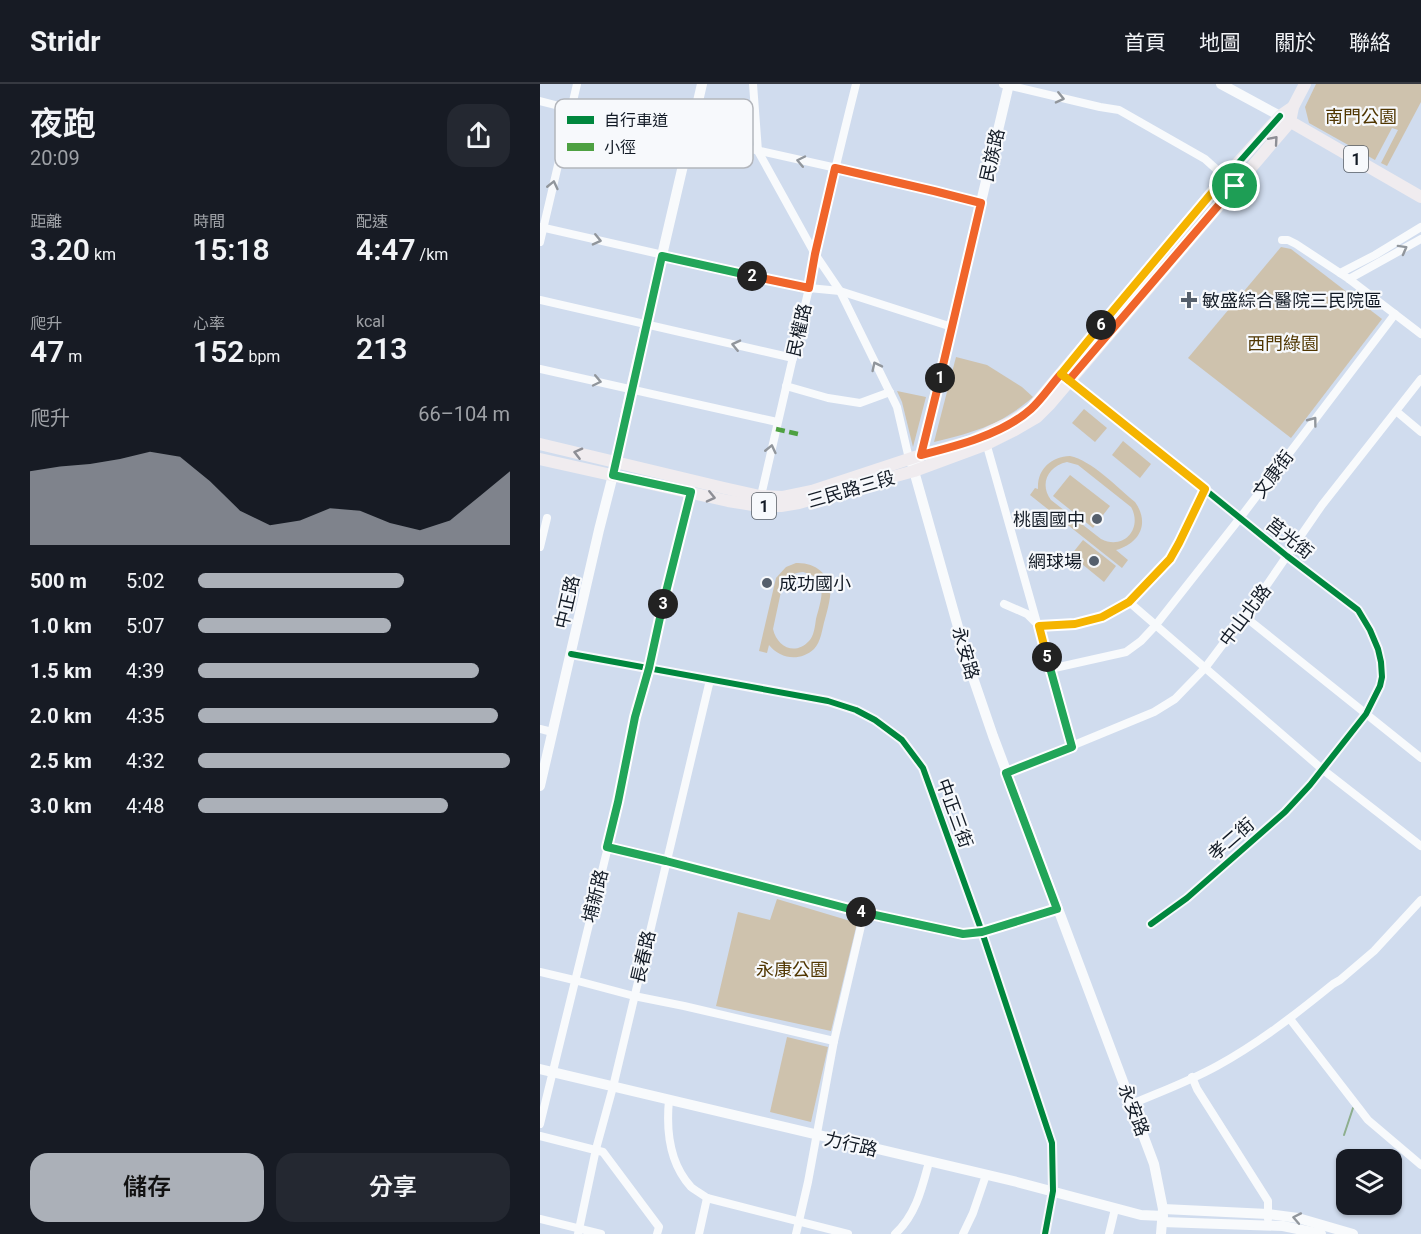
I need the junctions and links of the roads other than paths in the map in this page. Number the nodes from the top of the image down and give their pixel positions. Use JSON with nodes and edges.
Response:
{"nodes":[{"id":1,"x":577,"y":84,"type":"edge"},
{"id":2,"x":702,"y":84,"type":"edge"},
{"id":3,"x":753,"y":84,"type":"edge"},
{"id":4,"x":856,"y":84,"type":"edge"},
{"id":5,"x":1007,"y":84,"type":"edge"},
{"id":6,"x":1221,"y":84,"type":"edge"},
{"id":7,"x":1305,"y":84,"type":"edge"},
{"id":8,"x":574,"y":99,"type":"edge"},
{"id":9,"x":699,"y":99,"type":"edge"},
{"id":10,"x":540,"y":101,"type":"edge"},
{"id":11,"x":555,"y":105,"type":"edge"},
{"id":12,"x":1285,"y":119,"type":"junction"},
{"id":13,"x":753,"y":150,"type":"edge"},
{"id":14,"x":758,"y":151,"type":"junction"},
{"id":15,"x":557,"y":168,"type":"edge"},
{"id":16,"x":683,"y":168,"type":"edge"},
{"id":17,"x":835,"y":168,"type":"junction"},
{"id":18,"x":1225,"y":177,"type":"junction"},
{"id":19,"x":1235,"y":186,"type":"junction"},
{"id":20,"x":1421,"y":197,"type":"edge"},
{"id":21,"x":981,"y":203,"type":"junction"},
{"id":22,"x":542,"y":227,"type":"edge"},
{"id":23,"x":1421,"y":227,"type":"edge"},
{"id":24,"x":1421,"y":239,"type":"edge"},
{"id":25,"x":1282,"y":240,"type":"dead end"},
{"id":26,"x":540,"y":242,"type":"edge"},
{"id":27,"x":815,"y":254,"type":"junction"},
{"id":28,"x":662,"y":256,"type":"junction"},
{"id":29,"x":1340,"y":273,"type":"junction"},
{"id":30,"x":1348,"y":279,"type":"junction"},
{"id":31,"x":809,"y":288,"type":"junction"},
{"id":32,"x":840,"y":291,"type":"junction"},
{"id":33,"x":540,"y":300,"type":"edge"},
{"id":34,"x":1395,"y":314,"type":"junction"},
{"id":35,"x":646,"y":325,"type":"junction"},
{"id":36,"x":952,"y":327,"type":"junction"},
{"id":37,"x":1421,"y":334,"type":"edge"},
{"id":38,"x":793,"y":358,"type":"junction"},
{"id":39,"x":540,"y":369,"type":"edge"},
{"id":40,"x":1065,"y":377,"type":"junction"},
{"id":41,"x":1421,"y":379,"type":"edge"},
{"id":42,"x":786,"y":386,"type":"junction"},
{"id":43,"x":631,"y":388,"type":"junction"},
{"id":44,"x":890,"y":392,"type":"junction"},
{"id":45,"x":1396,"y":411,"type":"junction"},
{"id":46,"x":777,"y":422,"type":"junction"},
{"id":47,"x":1421,"y":432,"type":"edge"},
{"id":48,"x":986,"y":440,"type":"junction"},
{"id":49,"x":540,"y":444,"type":"edge"},
{"id":50,"x":540,"y":459,"type":"edge"},
{"id":51,"x":915,"y":462,"type":"junction"},
{"id":52,"x":614,"y":468,"type":"junction"},
{"id":53,"x":1205,"y":489,"type":"junction"},
{"id":54,"x":691,"y":492,"type":"junction"},
{"id":55,"x":760,"y":501,"type":"junction"},
{"id":56,"x":547,"y":518,"type":"dead end"},
{"id":57,"x":1240,"y":518,"type":"junction"},
{"id":58,"x":540,"y":547,"type":"edge"},
{"id":59,"x":1287,"y":556,"type":"junction"},
{"id":60,"x":1129,"y":602,"type":"junction"},
{"id":61,"x":1004,"y":604,"type":"dead end"},
{"id":62,"x":1244,"y":616,"type":"junction"},
{"id":63,"x":1039,"y":626,"type":"junction"},
{"id":64,"x":1155,"y":626,"type":"junction"},
{"id":65,"x":571,"y":654,"type":"junction"},
{"id":66,"x":649,"y":668,"type":"junction"},
{"id":67,"x":1205,"y":668,"type":"junction"},
{"id":68,"x":1050,"y":669,"type":"junction"},
{"id":69,"x":710,"y":680,"type":"junction"},
{"id":70,"x":1366,"y":714,"type":"junction"},
{"id":71,"x":540,"y":729,"type":"edge"},
{"id":72,"x":552,"y":732,"type":"junction"},
{"id":73,"x":1072,"y":747,"type":"junction"},
{"id":74,"x":1421,"y":758,"type":"edge"},
{"id":75,"x":1322,"y":770,"type":"junction"},
{"id":76,"x":1006,"y":773,"type":"junction"},
{"id":77,"x":540,"y":786,"type":"edge"},
{"id":78,"x":1421,"y":846,"type":"edge"},
{"id":79,"x":607,"y":847,"type":"junction"},
{"id":80,"x":666,"y":861,"type":"junction"},
{"id":81,"x":1421,"y":900,"type":"edge"},
{"id":82,"x":1057,"y":909,"type":"junction"},
{"id":83,"x":864,"y":913,"type":"junction"},
{"id":84,"x":1151,"y":924,"type":"dead end"},
{"id":85,"x":982,"y":932,"type":"junction"},
{"id":86,"x":540,"y":972,"type":"edge"},
{"id":87,"x":574,"y":980,"type":"junction"},
{"id":88,"x":634,"y":996,"type":"junction"},
{"id":89,"x":1290,"y":1019,"type":"junction"},
{"id":90,"x":834,"y":1041,"type":"junction"},
{"id":91,"x":540,"y":1069,"type":"edge"},
{"id":92,"x":554,"y":1072,"type":"junction"},
{"id":93,"x":1192,"y":1077,"type":"junction"},
{"id":94,"x":613,"y":1087,"type":"junction"},
{"id":95,"x":669,"y":1100,"type":"junction"},
{"id":96,"x":1132,"y":1104,"type":"junction"},
{"id":97,"x":540,"y":1124,"type":"edge"},
{"id":98,"x":540,"y":1136,"type":"edge"},
{"id":99,"x":816,"y":1136,"type":"junction"},
{"id":100,"x":596,"y":1149,"type":"junction"},
{"id":101,"x":929,"y":1162,"type":"junction"},
{"id":102,"x":1421,"y":1164,"type":"edge"},
{"id":103,"x":986,"y":1175,"type":"junction"},
{"id":104,"x":1053,"y":1191,"type":"junction"},
{"id":105,"x":707,"y":1198,"type":"junction"},
{"id":106,"x":1115,"y":1209,"type":"junction"},
{"id":107,"x":1162,"y":1215,"type":"junction"},
{"id":108,"x":540,"y":1219,"type":"edge"},
{"id":109,"x":1268,"y":1220,"type":"junction"},
{"id":110,"x":799,"y":1222,"type":"junction"},
{"id":111,"x":579,"y":1232,"type":"edge"},
{"id":112,"x":601,"y":1234,"type":"edge"},
{"id":113,"x":657,"y":1234,"type":"edge"},
{"id":114,"x":699,"y":1234,"type":"edge"},
{"id":115,"x":796,"y":1234,"type":"edge"},
{"id":116,"x":848,"y":1234,"type":"edge"},
{"id":117,"x":895,"y":1234,"type":"edge"},
{"id":118,"x":963,"y":1234,"type":"edge"},
{"id":119,"x":1045,"y":1234,"type":"edge"},
{"id":120,"x":1109,"y":1234,"type":"edge"},
{"id":121,"x":1161,"y":1234,"type":"edge"},
{"id":122,"x":1321,"y":1234,"type":"edge"},
{"id":123,"x":1353,"y":1234,"type":"edge"}],
"edges":[{"from":1,"to":8,"type":"street"},
{"from":2,"to":9,"type":"street","name":"中正路"},
{"from":3,"to":14,"type":"street","name":"永安路"},
{"from":4,"to":17,"type":"street","name":"民權路"},
{"from":5,"to":18,"type":"street","one_way":true},
{"from":5,"to":21,"type":"street","name":"民族路"},
{"from":6,"to":12,"type":"street"},
{"from":7,"to":12,"type":"main road","name":"三民路三段","number":"1"},
{"from":10,"to":11,"type":"street"},
{"from":12,"to":18,"type":"main road","name":"三民路三段","number":"1"},
{"from":19,"to":12,"type":"main road","name":"三民路三段","number":"1","one_way":true},
{"from":12,"to":20,"type":"main road","number":"1"},
{"from":13,"to":14,"type":"street"},
{"from":17,"to":14,"type":"street","one_way":true},
{"from":14,"to":27,"type":"street","name":"永安路"},
{"from":22,"to":15,"type":"street","one_way":true},
{"from":16,"to":28,"type":"street","name":"中正路"},
{"from":17,"to":21,"type":"street"},
{"from":17,"to":27,"type":"street","name":"民權路"},
{"from":18,"to":19,"type":"street"},
{"from":18,"to":40,"type":"main road","name":"三民路三段","number":"1"},
{"from":19,"to":40,"type":"main road","name":"三民路三段","number":"1"},
{"from":21,"to":36,"type":"street","name":"民族路"},
{"from":22,"to":26,"type":"street"},
{"from":22,"to":28,"type":"street","one_way":true},
{"from":23,"to":29,"type":"street"},
{"from":30,"to":24,"type":"street","one_way":true},
{"from":25,"to":29,"type":"street"},
{"from":27,"to":31,"type":"street","name":"民權路"},
{"from":27,"to":32,"type":"street","name":"永安路"},
{"from":28,"to":31,"type":"street"},
{"from":28,"to":35,"type":"street","name":"中正路"},
{"from":29,"to":30,"type":"street"},
{"from":30,"to":34,"type":"street"},
{"from":31,"to":32,"type":"street"},
{"from":31,"to":38,"type":"street","name":"民權路"},
{"from":32,"to":36,"type":"street"},
{"from":44,"to":32,"type":"street","name":"永安路","one_way":true},
{"from":33,"to":35,"type":"street"},
{"from":34,"to":37,"type":"street"},
{"from":57,"to":34,"type":"street","name":"文康街","one_way":true},
{"from":38,"to":35,"type":"street","one_way":true},
{"from":35,"to":43,"type":"street","name":"中正路"},
{"from":36,"to":51,"type":"street","name":"民族路"},
{"from":38,"to":42,"type":"street","name":"民權路"},
{"from":39,"to":43,"type":"street","one_way":true},
{"from":40,"to":48,"type":"main road","name":"三民路三段","number":"1"},
{"from":40,"to":53,"type":"street","name":"莒光街"},
{"from":41,"to":45,"type":"street","name":"中山北路"},
{"from":42,"to":44,"type":"street"},
{"from":42,"to":46,"type":"street","name":"民權路"},
{"from":43,"to":46,"type":"street"},
{"from":43,"to":52,"type":"street","name":"中正路"},
{"from":44,"to":51,"type":"street","name":"永安路"},
{"from":45,"to":47,"type":"street"},
{"from":45,"to":59,"type":"street","name":"中山北路"},
{"from":55,"to":46,"type":"street","name":"民權路","one_way":true},
{"from":48,"to":51,"type":"main road","name":"三民路三段","number":"1"},
{"from":48,"to":51,"type":"main road","name":"三民路三段","number":"1"},
{"from":48,"to":63,"type":"street"},
{"from":52,"to":49,"type":"main road","number":"1","one_way":true},
{"from":50,"to":52,"type":"main road","number":"1"},
{"from":51,"to":55,"type":"main road","name":"三民路三段","number":"1"},
{"from":51,"to":76,"type":"street","name":"永安路"},
{"from":52,"to":54,"type":"main road","name":"三民路三段","number":"1"},
{"from":52,"to":55,"type":"main road","name":"三民路三段","number":"1"},
{"from":52,"to":65,"type":"street","name":"中正路"},
{"from":53,"to":57,"type":"street","name":"莒光街"},
{"from":53,"to":60,"type":"street"},
{"from":54,"to":55,"type":"main road","name":"三民路三段","number":"1","one_way":true},
{"from":54,"to":66,"type":"street","name":"埔新路"},
{"from":56,"to":58,"type":"street"},
{"from":57,"to":59,"type":"street","name":"莒光街"},
{"from":57,"to":64,"type":"street","name":"文康街"},
{"from":59,"to":62,"type":"street","name":"中山北路"},
{"from":59,"to":70,"type":"street","name":"莒光街"},
{"from":60,"to":63,"type":"street"},
{"from":60,"to":64,"type":"street"},
{"from":61,"to":63,"type":"street"},
{"from":62,"to":67,"type":"street","name":"中山北路"},
{"from":62,"to":70,"type":"street"},
{"from":63,"to":68,"type":"street"},
{"from":64,"to":67,"type":"street"},
{"from":64,"to":68,"type":"street","name":"文康街"},
{"from":65,"to":66,"type":"street","name":"中正三街"},
{"from":65,"to":72,"type":"street","name":"中正路"},
{"from":66,"to":69,"type":"street","name":"中正三街"},
{"from":66,"to":79,"type":"street","name":"埔新路"},
{"from":67,"to":73,"type":"street","name":"中山北路"},
{"from":67,"to":75,"type":"street"},
{"from":68,"to":73,"type":"street"},
{"from":69,"to":80,"type":"street","name":"長春路"},
{"from":69,"to":85,"type":"street","name":"中正三街"},
{"from":70,"to":74,"type":"street"},
{"from":70,"to":75,"type":"street","name":"莒光街"},
{"from":71,"to":72,"type":"street"},
{"from":72,"to":77,"type":"street","name":"中正路"},
{"from":73,"to":76,"type":"street","name":"中山北路"},
{"from":75,"to":78,"type":"street"},
{"from":75,"to":84,"type":"street","name":"孝二街"},
{"from":76,"to":82,"type":"street","name":"永安路"},
{"from":79,"to":80,"type":"street"},
{"from":79,"to":87,"type":"street","name":"埔新路"},
{"from":80,"to":83,"type":"street"},
{"from":80,"to":88,"type":"street","name":"長春路"},
{"from":81,"to":89,"type":"street"},
{"from":82,"to":85,"type":"street"},
{"from":82,"to":96,"type":"street","name":"永安路"},
{"from":83,"to":85,"type":"street"},
{"from":83,"to":90,"type":"street"},
{"from":85,"to":104,"type":"street","name":"中正三街"},
{"from":86,"to":87,"type":"street"},
{"from":87,"to":88,"type":"street"},
{"from":87,"to":92,"type":"street","name":"埔新路"},
{"from":88,"to":90,"type":"street"},
{"from":88,"to":94,"type":"street","name":"長春路"},
{"from":89,"to":93,"type":"street"},
{"from":89,"to":102,"type":"street"},
{"from":90,"to":99,"type":"street"},
{"from":91,"to":92,"type":"street","name":"力行路"},
{"from":92,"to":94,"type":"street","name":"力行路"},
{"from":92,"to":97,"type":"street","name":"埔新路"},
{"from":93,"to":96,"type":"street"},
{"from":93,"to":109,"type":"street"},
{"from":94,"to":95,"type":"street","name":"力行路"},
{"from":94,"to":100,"type":"street","name":"長春路"},
{"from":95,"to":99,"type":"street","name":"力行路"},
{"from":95,"to":105,"type":"street"},
{"from":96,"to":107,"type":"street","name":"永安路"},
{"from":98,"to":100,"type":"street"},
{"from":99,"to":101,"type":"street","name":"力行路"},
{"from":99,"to":110,"type":"street"},
{"from":100,"to":111,"type":"street","name":"長春路"},
{"from":100,"to":113,"type":"street"},
{"from":101,"to":103,"type":"street","name":"力行路"},
{"from":101,"to":117,"type":"street"},
{"from":103,"to":104,"type":"street","name":"力行路"},
{"from":103,"to":118,"type":"street"},
{"from":104,"to":106,"type":"street","name":"力行路"},
{"from":104,"to":119,"type":"street","name":"中正三街"},
{"from":105,"to":110,"type":"street"},
{"from":105,"to":114,"type":"street"},
{"from":106,"to":107,"type":"street","name":"力行路"},
{"from":106,"to":120,"type":"street"},
{"from":107,"to":109,"type":"street","name":"力行路"},
{"from":107,"to":121,"type":"street","name":"永安路"},
{"from":108,"to":111,"type":"street"},
{"from":109,"to":122,"type":"street","name":"力行路"},
{"from":123,"to":109,"type":"street","name":"力行路","one_way":true},
{"from":110,"to":115,"type":"street"},
{"from":110,"to":116,"type":"street"},
{"from":111,"to":112,"type":"street"}]}
